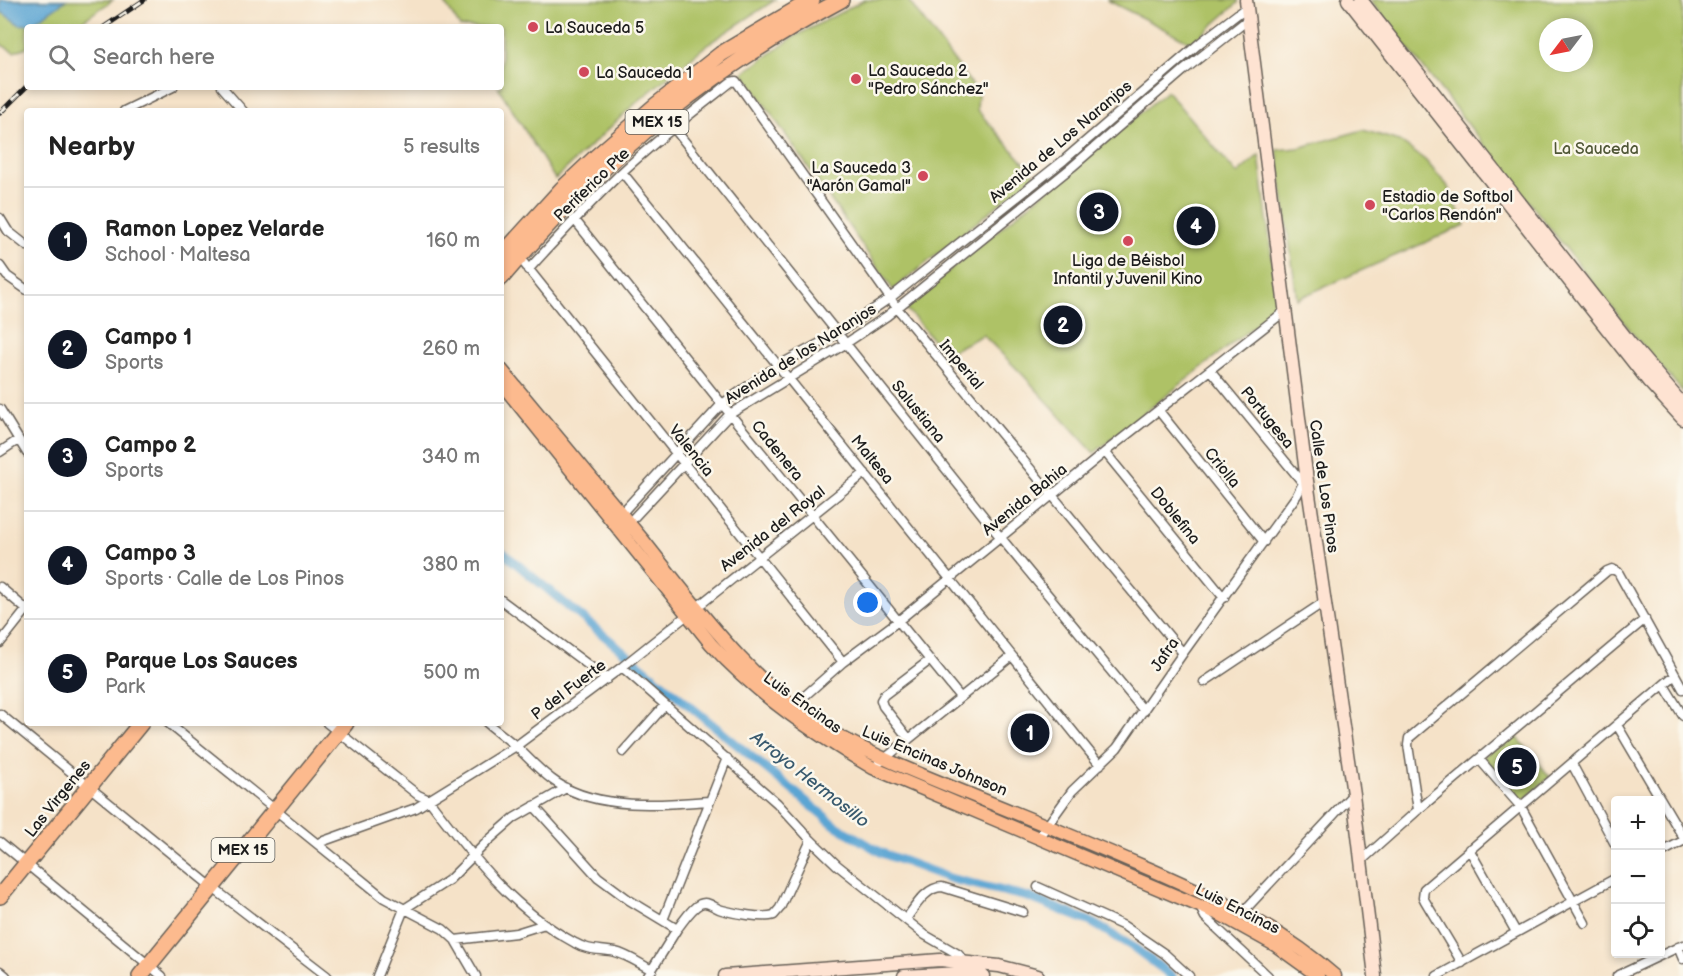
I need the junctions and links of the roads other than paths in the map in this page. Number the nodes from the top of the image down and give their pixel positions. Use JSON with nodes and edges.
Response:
{"nodes":[{"id":1,"x":812,"y":0,"type":"edge"},
{"id":2,"x":841,"y":0,"type":"edge"},
{"id":3,"x":1348,"y":0,"type":"edge"},
{"id":4,"x":1360,"y":0,"type":"edge"},
{"id":5,"x":1248,"y":8,"type":"edge"},
{"id":6,"x":736,"y":81,"type":"joint"},
{"id":7,"x":167,"y":90,"type":"edge"},
{"id":8,"x":225,"y":90,"type":"edge"},
{"id":9,"x":130,"y":108,"type":"edge"},
{"id":10,"x":240,"y":108,"type":"edge"},
{"id":11,"x":673,"y":127,"type":"junction"},
{"id":12,"x":622,"y":172,"type":"junction"},
{"id":13,"x":1039,"y":180,"type":"junction"},
{"id":14,"x":1046,"y":188,"type":"junction"},
{"id":15,"x":0,"y":218,"type":"edge"},
{"id":16,"x":574,"y":219,"type":"junction"},
{"id":17,"x":8,"y":231,"type":"junction"},
{"id":18,"x":1,"y":238,"type":"edge"},
{"id":19,"x":24,"y":244,"type":"edge"},
{"id":20,"x":515,"y":262,"type":"edge"},
{"id":21,"x":0,"y":266,"type":"edge"},
{"id":22,"x":504,"y":275,"type":"edge"},
{"id":23,"x":504,"y":279,"type":"edge"},
{"id":24,"x":24,"y":288,"type":"edge"},
{"id":25,"x":890,"y":298,"type":"junction"},
{"id":26,"x":897,"y":308,"type":"junction"},
{"id":27,"x":1285,"y":311,"type":"junction"},
{"id":28,"x":837,"y":334,"type":"junction"},
{"id":29,"x":845,"y":344,"type":"junction"},
{"id":30,"x":777,"y":366,"type":"junction"},
{"id":31,"x":1210,"y":370,"type":"junction"},
{"id":32,"x":504,"y":373,"type":"edge"},
{"id":33,"x":787,"y":378,"type":"junction"},
{"id":34,"x":504,"y":386,"type":"edge"},
{"id":35,"x":722,"y":404,"type":"junction"},
{"id":36,"x":1683,"y":405,"type":"edge"},
{"id":37,"x":0,"y":409,"type":"edge"},
{"id":38,"x":1159,"y":411,"type":"junction"},
{"id":39,"x":730,"y":414,"type":"junction"},
{"id":40,"x":1683,"y":419,"type":"edge"},
{"id":41,"x":18,"y":440,"type":"junction"},
{"id":42,"x":24,"y":449,"type":"edge"},
{"id":43,"x":0,"y":452,"type":"edge"},
{"id":44,"x":1105,"y":452,"type":"junction"},
{"id":45,"x":677,"y":455,"type":"junction"},
{"id":46,"x":684,"y":463,"type":"junction"},
{"id":47,"x":865,"y":473,"type":"junction"},
{"id":48,"x":1305,"y":482,"type":"junction"},
{"id":49,"x":1053,"y":495,"type":"junction"},
{"id":50,"x":813,"y":516,"type":"junction"},
{"id":51,"x":621,"y":522,"type":"junction"},
{"id":52,"x":1001,"y":538,"type":"junction"},
{"id":53,"x":1264,"y":542,"type":"junction"},
{"id":54,"x":760,"y":557,"type":"junction"},
{"id":55,"x":949,"y":578,"type":"junction"},
{"id":56,"x":0,"y":587,"type":"edge"},
{"id":57,"x":1224,"y":598,"type":"junction"},
{"id":58,"x":504,"y":602,"type":"edge"},
{"id":59,"x":1324,"y":602,"type":"junction"},
{"id":60,"x":24,"y":607,"type":"edge"},
{"id":61,"x":692,"y":610,"type":"junction"},
{"id":62,"x":24,"y":613,"type":"edge"},
{"id":63,"x":1644,"y":619,"type":"junction"},
{"id":64,"x":898,"y":621,"type":"junction"},
{"id":65,"x":0,"y":643,"type":"edge"},
{"id":66,"x":1183,"y":652,"type":"junction"},
{"id":67,"x":1012,"y":656,"type":"junction"},
{"id":68,"x":930,"y":660,"type":"junction"},
{"id":69,"x":843,"y":662,"type":"junction"},
{"id":70,"x":622,"y":667,"type":"junction"},
{"id":71,"x":1675,"y":675,"type":"junction"},
{"id":72,"x":607,"y":679,"type":"junction"},
{"id":73,"x":1204,"y":682,"type":"dead end"},
{"id":74,"x":1664,"y":685,"type":"junction"},
{"id":75,"x":1683,"y":689,"type":"edge"},
{"id":76,"x":960,"y":697,"type":"junction"},
{"id":77,"x":665,"y":705,"type":"junction"},
{"id":78,"x":790,"y":709,"type":"junction"},
{"id":79,"x":1144,"y":711,"type":"junction"},
{"id":80,"x":0,"y":714,"type":"edge"},
{"id":81,"x":1683,"y":716,"type":"edge"},
{"id":82,"x":1617,"y":725,"type":"junction"},
{"id":83,"x":139,"y":726,"type":"edge"},
{"id":84,"x":172,"y":726,"type":"edge"},
{"id":85,"x":337,"y":726,"type":"edge"},
{"id":86,"x":491,"y":726,"type":"edge"},
{"id":87,"x":909,"y":739,"type":"junction"},
{"id":88,"x":516,"y":746,"type":"junction"},
{"id":89,"x":623,"y":752,"type":"dead end"},
{"id":90,"x":727,"y":758,"type":"junction"},
{"id":91,"x":883,"y":759,"type":"junction"},
{"id":92,"x":1479,"y":759,"type":"junction"},
{"id":93,"x":1572,"y":764,"type":"junction"},
{"id":94,"x":1100,"y":765,"type":"junction"},
{"id":95,"x":873,"y":768,"type":"junction"},
{"id":96,"x":89,"y":787,"type":"junction"},
{"id":97,"x":566,"y":788,"type":"junction"},
{"id":98,"x":1353,"y":794,"type":"junction"},
{"id":99,"x":429,"y":800,"type":"junction"},
{"id":100,"x":709,"y":801,"type":"junction"},
{"id":101,"x":534,"y":806,"type":"junction"},
{"id":102,"x":1521,"y":807,"type":"junction"},
{"id":103,"x":1418,"y":810,"type":"junction"},
{"id":104,"x":275,"y":811,"type":"junction"},
{"id":105,"x":1046,"y":825,"type":"junction"},
{"id":106,"x":1039,"y":837,"type":"junction"},
{"id":107,"x":1611,"y":837,"type":"edge"},
{"id":108,"x":1683,"y":839,"type":"edge"},
{"id":109,"x":811,"y":840,"type":"junction"},
{"id":110,"x":0,"y":842,"type":"edge"},
{"id":111,"x":318,"y":843,"type":"junction"},
{"id":112,"x":1469,"y":849,"type":"junction"},
{"id":113,"x":1665,"y":850,"type":"edge"},
{"id":114,"x":472,"y":857,"type":"junction"},
{"id":115,"x":1362,"y":861,"type":"junction"},
{"id":116,"x":26,"y":864,"type":"junction"},
{"id":117,"x":1611,"y":881,"type":"edge"},
{"id":118,"x":213,"y":888,"type":"junction"},
{"id":119,"x":1038,"y":888,"type":"dead end"},
{"id":120,"x":0,"y":896,"type":"edge"},
{"id":121,"x":1572,"y":902,"type":"junction"},
{"id":122,"x":1200,"y":906,"type":"junction"},
{"id":123,"x":404,"y":909,"type":"junction"},
{"id":124,"x":1023,"y":912,"type":"dead end"},
{"id":125,"x":1243,"y":912,"type":"junction"},
{"id":126,"x":906,"y":919,"type":"junction"},
{"id":127,"x":663,"y":920,"type":"junction"},
{"id":128,"x":1585,"y":923,"type":"dead end"},
{"id":129,"x":544,"y":924,"type":"junction"},
{"id":130,"x":677,"y":929,"type":"junction"},
{"id":131,"x":1516,"y":932,"type":"junction"},
{"id":132,"x":455,"y":940,"type":"junction"},
{"id":133,"x":1681,"y":946,"type":"edge"},
{"id":134,"x":1683,"y":959,"type":"edge"},
{"id":135,"x":965,"y":962,"type":"junction"},
{"id":136,"x":1462,"y":963,"type":"junction"},
{"id":137,"x":144,"y":970,"type":"edge"},
{"id":138,"x":0,"y":971,"type":"edge"},
{"id":139,"x":650,"y":973,"type":"edge"},
{"id":140,"x":785,"y":974,"type":"edge"},
{"id":141,"x":6,"y":976,"type":"edge"},
{"id":142,"x":162,"y":976,"type":"edge"},
{"id":143,"x":327,"y":976,"type":"edge"},
{"id":144,"x":377,"y":976,"type":"edge"},
{"id":145,"x":476,"y":976,"type":"edge"},
{"id":146,"x":725,"y":976,"type":"edge"},
{"id":147,"x":904,"y":976,"type":"edge"},
{"id":148,"x":983,"y":976,"type":"edge"},
{"id":149,"x":1038,"y":976,"type":"edge"},
{"id":150,"x":1189,"y":976,"type":"edge"},
{"id":151,"x":1268,"y":976,"type":"edge"},
{"id":152,"x":1318,"y":976,"type":"edge"},
{"id":153,"x":1335,"y":976,"type":"edge"},
{"id":154,"x":1375,"y":976,"type":"edge"},
{"id":155,"x":1437,"y":976,"type":"edge"},
{"id":156,"x":1617,"y":976,"type":"edge"}],
"edges":[{"from":1,"to":20,"type":"highway","number":"MEX 15"},
{"from":2,"to":20,"type":"highway","number":"MEX 15"},
{"from":3,"to":40,"type":"street"},
{"from":4,"to":36,"type":"street"},
{"from":5,"to":13,"type":"street","name":"Avenida de Los Naranjos"},
{"from":5,"to":14,"type":"street","name":"Avenida de Los Naranjos"},
{"from":5,"to":27,"type":"street","name":"Calle de Los Pinos"},
{"from":6,"to":11,"type":"street","name":"Periferico Pte"},
{"from":6,"to":25,"type":"street","name":"Imperial"},
{"from":7,"to":9,"type":"street"},
{"from":8,"to":10,"type":"street"},
{"from":11,"to":12,"type":"street","name":"Periferico Pte"},
{"from":11,"to":28,"type":"street","name":"Salustiana"},
{"from":12,"to":16,"type":"street","name":"Periferico Pte"},
{"from":12,"to":30,"type":"street","name":"Maltesa"},
{"from":13,"to":14,"type":"street"},
{"from":13,"to":25,"type":"street","name":"Avenida de Los Naranjos"},
{"from":14,"to":26,"type":"street","name":"Avenida de Los Naranjos"},
{"from":15,"to":17,"type":"street"},
{"from":16,"to":20,"type":"street","name":"Periferico Pte"},
{"from":16,"to":35,"type":"street","name":"Cadenera"},
{"from":17,"to":18,"type":"street"},
{"from":17,"to":19,"type":"street"},
{"from":20,"to":22,"type":"highway","number":"MEX 15"},
{"from":20,"to":23,"type":"highway"},
{"from":20,"to":45,"type":"street","name":"Valencia"},
{"from":21,"to":24,"type":"street"},
{"from":25,"to":26,"type":"street","name":"Imperial"},
{"from":25,"to":28,"type":"street","name":"Avenida de los Naranjos"},
{"from":26,"to":29,"type":"street","name":"Avenida de los Naranjos"},
{"from":26,"to":49,"type":"street","name":"Imperial"},
{"from":27,"to":31,"type":"street","name":"Avenida Bahia"},
{"from":27,"to":48,"type":"street","name":"Calle de Los Pinos"},
{"from":28,"to":29,"type":"street","name":"Salustiana"},
{"from":28,"to":30,"type":"street","name":"Avenida de los Naranjos"},
{"from":29,"to":33,"type":"street","name":"Avenida de los Naranjos"},
{"from":29,"to":52,"type":"street","name":"Salustiana"},
{"from":30,"to":33,"type":"street","name":"Maltesa"},
{"from":30,"to":35,"type":"street","name":"Avenida de los Naranjos"},
{"from":31,"to":38,"type":"street","name":"Avenida Bahia"},
{"from":31,"to":48,"type":"street","name":"Portugesa"},
{"from":32,"to":51,"type":"main road","name":"Luis Encinas Johnson"},
{"from":33,"to":39,"type":"street","name":"Avenida de los Naranjos"},
{"from":33,"to":47,"type":"street","name":"Maltesa"},
{"from":34,"to":51,"type":"main road"},
{"from":35,"to":39,"type":"street","name":"Cadenera"},
{"from":35,"to":45,"type":"street","name":"Avenida de los Naranjos"},
{"from":37,"to":41,"type":"street"},
{"from":38,"to":44,"type":"street","name":"Avenida Bahia"},
{"from":38,"to":53,"type":"street","name":"Criolla"},
{"from":39,"to":46,"type":"street","name":"Avenida de los Naranjos"},
{"from":39,"to":50,"type":"street","name":"Cadenera"},
{"from":41,"to":42,"type":"street"},
{"from":41,"to":43,"type":"street"},
{"from":44,"to":49,"type":"street","name":"Avenida Bahia"},
{"from":44,"to":57,"type":"street","name":"Doblefina"},
{"from":45,"to":46,"type":"street","name":"Valencia"},
{"from":45,"to":51,"type":"street","name":"Avenida de los Naranjos"},
{"from":46,"to":51,"type":"street","name":"Avenida de los Naranjos"},
{"from":46,"to":54,"type":"street","name":"Valencia"},
{"from":47,"to":50,"type":"street","name":"Avenida del Royal"},
{"from":47,"to":55,"type":"street","name":"Maltesa"},
{"from":48,"to":53,"type":"street","name":"Jafra"},
{"from":48,"to":59,"type":"street","name":"Calle de Los Pinos"},
{"from":49,"to":52,"type":"street","name":"Avenida Bahia"},
{"from":49,"to":66,"type":"street","name":"Imperial"},
{"from":50,"to":54,"type":"street","name":"Avenida del Royal"},
{"from":50,"to":64,"type":"street","name":"Cadenera"},
{"from":51,"to":61,"type":"main road","name":"Luis Encinas Johnson"},
{"from":52,"to":55,"type":"street","name":"Avenida Bahia"},
{"from":52,"to":79,"type":"street","name":"Salustiana"},
{"from":53,"to":57,"type":"street","name":"Jafra"},
{"from":54,"to":61,"type":"street","name":"Avenida del Royal"},
{"from":54,"to":69,"type":"street","name":"Valencia"},
{"from":55,"to":64,"type":"street","name":"Avenida Bahia"},
{"from":55,"to":67,"type":"street","name":"Maltesa"},
{"from":56,"to":60,"type":"street"},
{"from":57,"to":66,"type":"street","name":"Jafra"},
{"from":58,"to":72,"type":"street"},
{"from":59,"to":73,"type":"street"},
{"from":59,"to":98,"type":"street","name":"Calle de Los Pinos"},
{"from":61,"to":70,"type":"street","name":"P del Fuerte"},
{"from":61,"to":78,"type":"main road","name":"Luis Encinas Johnson"},
{"from":62,"to":65,"type":"street"},
{"from":63,"to":71,"type":"street"},
{"from":63,"to":92,"type":"street"},
{"from":63,"to":103,"type":"street"},
{"from":64,"to":68,"type":"street","name":"Cadenera"},
{"from":64,"to":69,"type":"street","name":"Avenida Bahia"},
{"from":66,"to":79,"type":"street","name":"Jafra"},
{"from":67,"to":76,"type":"street"},
{"from":67,"to":94,"type":"street","name":"Maltesa"},
{"from":68,"to":76,"type":"street","name":"Cadenera"},
{"from":68,"to":87,"type":"street"},
{"from":69,"to":78,"type":"street","name":"Avenida Bahia"},
{"from":70,"to":72,"type":"street","name":"P del Fuerte"},
{"from":70,"to":77,"type":"street"},
{"from":71,"to":74,"type":"street"},
{"from":71,"to":75,"type":"street"},
{"from":72,"to":88,"type":"street","name":"P del Fuerte"},
{"from":74,"to":81,"type":"street"},
{"from":74,"to":82,"type":"street"},
{"from":76,"to":87,"type":"street"},
{"from":77,"to":89,"type":"street"},
{"from":77,"to":90,"type":"street"},
{"from":78,"to":91,"type":"main road","name":"Luis Encinas Johnson"},
{"from":78,"to":95,"type":"main road","name":"Luis Encinas"},
{"from":79,"to":94,"type":"street","name":"Jafra"},
{"from":80,"to":96,"type":"street"},
{"from":82,"to":93,"type":"street"},
{"from":82,"to":108,"type":"street"},
{"from":83,"to":96,"type":"highway","name":"Las Virgenes"},
{"from":84,"to":104,"type":"street"},
{"from":85,"to":99,"type":"street"},
{"from":85,"to":104,"type":"highway","number":"MEX 15"},
{"from":86,"to":88,"type":"street"},
{"from":87,"to":91,"type":"street"},
{"from":88,"to":97,"type":"street"},
{"from":88,"to":99,"type":"street","name":"P del Fuerte"},
{"from":90,"to":100,"type":"street"},
{"from":90,"to":109,"type":"street"},
{"from":91,"to":95,"type":"street"},
{"from":91,"to":105,"type":"main road","name":"Luis Encinas Johnson"},
{"from":92,"to":102,"type":"street"},
{"from":92,"to":103,"type":"street"},
{"from":93,"to":102,"type":"street"},
{"from":93,"to":107,"type":"street"},
{"from":94,"to":105,"type":"street","name":"Jafra"},
{"from":95,"to":106,"type":"main road","name":"Luis Encinas"},
{"from":96,"to":116,"type":"highway","name":"Las Virgenes"},
{"from":96,"to":118,"type":"street"},
{"from":97,"to":100,"type":"street"},
{"from":97,"to":101,"type":"street"},
{"from":98,"to":115,"type":"street","name":"Calle de Los Pinos"},
{"from":98,"to":125,"type":"street"},
{"from":99,"to":111,"type":"street","name":"P del Fuerte"},
{"from":99,"to":114,"type":"street"},
{"from":100,"to":127,"type":"street"},
{"from":101,"to":114,"type":"street"},
{"from":101,"to":127,"type":"street"},
{"from":102,"to":112,"type":"street"},
{"from":102,"to":121,"type":"street"},
{"from":103,"to":115,"type":"street"},
{"from":104,"to":111,"type":"street"},
{"from":104,"to":118,"type":"highway","number":"MEX 15"},
{"from":105,"to":106,"type":"street","name":"Jafra"},
{"from":105,"to":125,"type":"main road","name":"Luis Encinas Johnson"},
{"from":106,"to":122,"type":"main road","name":"Luis Encinas"},
{"from":108,"to":113,"type":"street"},
{"from":109,"to":126,"type":"street"},
{"from":109,"to":130,"type":"street"},
{"from":110,"to":116,"type":"street"},
{"from":111,"to":123,"type":"street"},
{"from":112,"to":131,"type":"street"},
{"from":112,"to":136,"type":"street"},
{"from":114,"to":123,"type":"street"},
{"from":114,"to":129,"type":"street"},
{"from":115,"to":154,"type":"street","name":"Calle de Los Pinos"},
{"from":116,"to":120,"type":"highway","name":"Las Virgenes"},
{"from":116,"to":137,"type":"street"},
{"from":117,"to":121,"type":"street"},
{"from":118,"to":137,"type":"highway","number":"MEX 15"},
{"from":118,"to":143,"type":"street"},
{"from":119,"to":150,"type":"street"},
{"from":121,"to":128,"type":"street"},
{"from":121,"to":131,"type":"street"},
{"from":122,"to":151,"type":"street"},
{"from":122,"to":152,"type":"main road","name":"Luis Encinas"},
{"from":123,"to":132,"type":"street"},
{"from":123,"to":144,"type":"street"},
{"from":124,"to":126,"type":"street"},
{"from":125,"to":153,"type":"main road","name":"Luis Encinas Johnson"},
{"from":126,"to":135,"type":"street"},
{"from":127,"to":130,"type":"street"},
{"from":129,"to":132,"type":"street"},
{"from":129,"to":139,"type":"street"},
{"from":130,"to":139,"type":"street"},
{"from":131,"to":136,"type":"street"},
{"from":132,"to":145,"type":"street"},
{"from":133,"to":134,"type":"street"},
{"from":133,"to":156,"type":"street"},
{"from":135,"to":140,"type":"street"},
{"from":135,"to":149,"type":"street"},
{"from":136,"to":155,"type":"street"},
{"from":137,"to":142,"type":"street"},
{"from":138,"to":141,"type":"street"},
{"from":140,"to":146,"type":"street"},
{"from":147,"to":148,"type":"street"}]}
